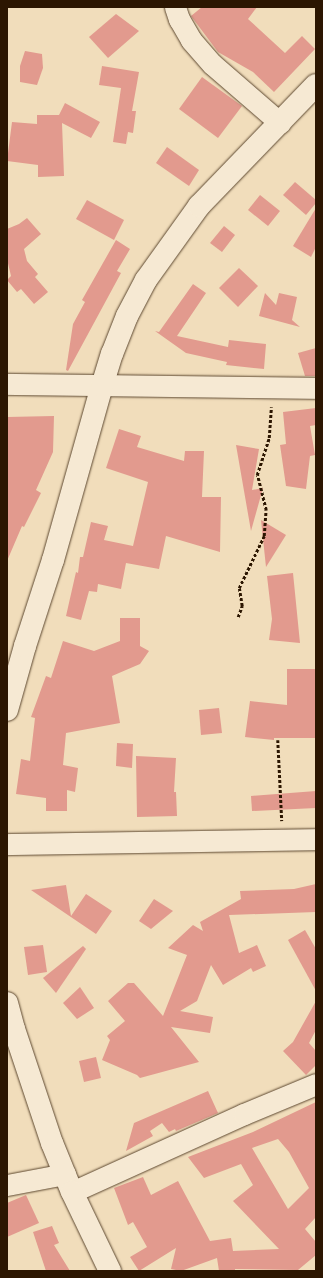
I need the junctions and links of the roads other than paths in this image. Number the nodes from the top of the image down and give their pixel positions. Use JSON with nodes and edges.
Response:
{"nodes":[{"id":1,"x":175,"y":7,"type":"edge"},
{"id":2,"x":316,"y":85,"type":"edge"},
{"id":3,"x":280,"y":123,"type":"junction"},
{"id":4,"x":7,"y":384,"type":"edge"},
{"id":5,"x":102,"y":386,"type":"junction"},
{"id":6,"x":316,"y":388,"type":"edge"},
{"id":7,"x":7,"y":710,"type":"edge"},
{"id":8,"x":316,"y":839,"type":"edge"},
{"id":9,"x":7,"y":844,"type":"edge"},
{"id":10,"x":7,"y":1003,"type":"edge"},
{"id":11,"x":316,"y":1084,"type":"edge"},
{"id":12,"x":69,"y":1183,"type":"junction"},
{"id":13,"x":7,"y":1185,"type":"edge"},
{"id":14,"x":110,"y":1271,"type":"edge"}],
"edges":[{"from":1,"to":3,"type":"street"},
{"from":2,"to":3,"type":"street"},
{"from":3,"to":5,"type":"street"},
{"from":4,"to":5,"type":"street"},
{"from":5,"to":6,"type":"street"},
{"from":5,"to":7,"type":"street"},
{"from":8,"to":9,"type":"street"},
{"from":10,"to":12,"type":"street"},
{"from":11,"to":12,"type":"street"},
{"from":12,"to":13,"type":"street"},
{"from":12,"to":14,"type":"street"}]}
